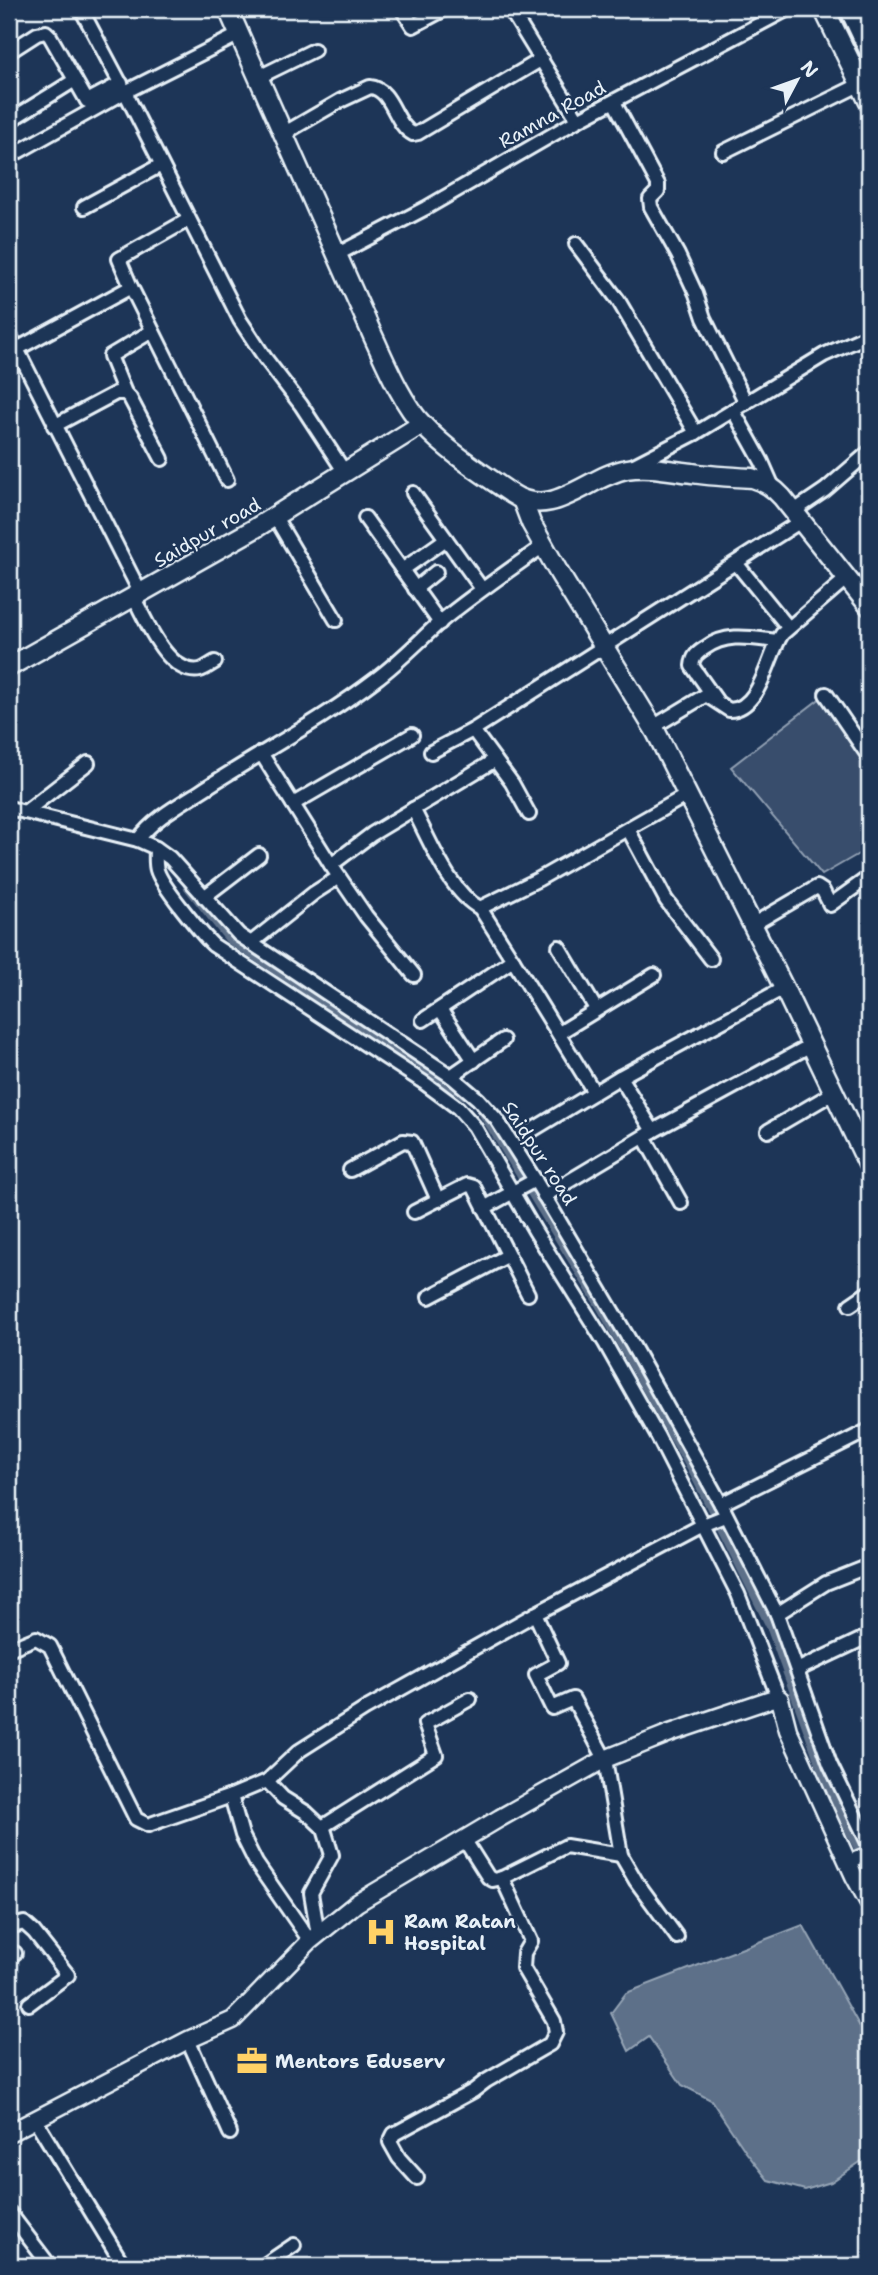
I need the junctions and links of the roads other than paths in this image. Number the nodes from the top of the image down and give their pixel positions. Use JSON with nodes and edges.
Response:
{"nodes":[{"id":1,"x":81,"y":9,"type":"edge"},
{"id":2,"x":228,"y":9,"type":"edge"},
{"id":3,"x":402,"y":9,"type":"edge"},
{"id":4,"x":445,"y":9,"type":"edge"},
{"id":5,"x":510,"y":9,"type":"edge"},
{"id":6,"x":788,"y":9,"type":"edge"},
{"id":7,"x":824,"y":9,"type":"edge"},
{"id":8,"x":850,"y":9,"type":"edge"},
{"id":9,"x":864,"y":9,"type":"edge"},
{"id":10,"x":869,"y":19,"type":"edge"},
{"id":11,"x":240,"y":34,"type":"junction"},
{"id":12,"x":314,"y":50,"type":"dead end"},
{"id":13,"x":869,"y":50,"type":"edge"},
{"id":14,"x":9,"y":52,"type":"edge"},
{"id":15,"x":542,"y":59,"type":"junction"},
{"id":16,"x":259,"y":77,"type":"junction"},
{"id":17,"x":75,"y":80,"type":"junction"},
{"id":18,"x":123,"y":87,"type":"junction"},
{"id":19,"x":865,"y":93,"type":"edge"},
{"id":20,"x":614,"y":102,"type":"junction"},
{"id":21,"x":578,"y":120,"type":"junction"},
{"id":22,"x":9,"y":121,"type":"edge"},
{"id":23,"x":283,"y":134,"type":"junction"},
{"id":24,"x":723,"y":152,"type":"dead end"},
{"id":25,"x":9,"y":157,"type":"edge"},
{"id":26,"x":161,"y":165,"type":"junction"},
{"id":27,"x":84,"y":207,"type":"dead end"},
{"id":28,"x":188,"y":220,"type":"junction"},
{"id":29,"x":576,"y":244,"type":"dead end"},
{"id":30,"x":337,"y":255,"type":"junction"},
{"id":31,"x":131,"y":287,"type":"junction"},
{"id":32,"x":152,"y":331,"type":"junction"},
{"id":33,"x":9,"y":334,"type":"edge"},
{"id":34,"x":869,"y":335,"type":"edge"},
{"id":35,"x":17,"y":349,"type":"junction"},
{"id":36,"x":125,"y":393,"type":"junction"},
{"id":37,"x":746,"y":403,"type":"junction"},
{"id":38,"x":733,"y":410,"type":"junction"},
{"id":39,"x":422,"y":424,"type":"junction"},
{"id":40,"x":54,"y":425,"type":"junction"},
{"id":41,"x":696,"y":433,"type":"junction"},
{"id":42,"x":869,"y":452,"type":"edge"},
{"id":43,"x":162,"y":459,"type":"dead end"},
{"id":44,"x":628,"y":468,"type":"junction"},
{"id":45,"x":344,"y":471,"type":"junction"},
{"id":46,"x":227,"y":480,"type":"dead end"},
{"id":47,"x":773,"y":487,"type":"junction"},
{"id":48,"x":413,"y":494,"type":"dead end"},
{"id":49,"x":523,"y":502,"type":"junction"},
{"id":50,"x":798,"y":516,"type":"junction"},
{"id":51,"x":275,"y":517,"type":"junction"},
{"id":52,"x":365,"y":518,"type":"dead end"},
{"id":53,"x":446,"y":539,"type":"junction"},
{"id":54,"x":543,"y":546,"type":"junction"},
{"id":55,"x":736,"y":562,"type":"junction"},
{"id":56,"x":402,"y":570,"type":"junction"},
{"id":57,"x":436,"y":572,"type":"dead end"},
{"id":58,"x":846,"y":578,"type":"junction"},
{"id":59,"x":415,"y":589,"type":"junction"},
{"id":60,"x":482,"y":589,"type":"junction"},
{"id":61,"x":137,"y":596,"type":"junction"},
{"id":62,"x":869,"y":606,"type":"edge"},
{"id":63,"x":336,"y":620,"type":"dead end"},
{"id":64,"x":440,"y":623,"type":"junction"},
{"id":65,"x":788,"y":627,"type":"junction"},
{"id":66,"x":777,"y":641,"type":"junction"},
{"id":67,"x":604,"y":647,"type":"junction"},
{"id":68,"x":215,"y":662,"type":"dead end"},
{"id":69,"x":9,"y":667,"type":"edge"},
{"id":70,"x":826,"y":694,"type":"dead end"},
{"id":71,"x":716,"y":700,"type":"junction"},
{"id":72,"x":653,"y":727,"type":"junction"},
{"id":73,"x":473,"y":730,"type":"junction"},
{"id":74,"x":412,"y":735,"type":"dead end"},
{"id":75,"x":431,"y":752,"type":"dead end"},
{"id":76,"x":261,"y":753,"type":"junction"},
{"id":77,"x":869,"y":757,"type":"edge"},
{"id":78,"x":495,"y":760,"type":"junction"},
{"id":79,"x":88,"y":763,"type":"dead end"},
{"id":80,"x":687,"y":795,"type":"junction"},
{"id":81,"x":293,"y":804,"type":"junction"},
{"id":82,"x":9,"y":808,"type":"edge"},
{"id":83,"x":413,"y":809,"type":"junction"},
{"id":84,"x":24,"y":812,"type":"junction"},
{"id":85,"x":529,"y":814,"type":"dead end"},
{"id":86,"x":628,"y":829,"type":"junction"},
{"id":87,"x":138,"y":839,"type":"junction"},
{"id":88,"x":156,"y":848,"type":"junction"},
{"id":89,"x":259,"y":855,"type":"dead end"},
{"id":90,"x":331,"y":865,"type":"junction"},
{"id":91,"x":340,"y":877,"type":"junction"},
{"id":92,"x":869,"y":877,"type":"edge"},
{"id":93,"x":204,"y":897,"type":"junction"},
{"id":94,"x":480,"y":908,"type":"junction"},
{"id":95,"x":223,"y":922,"type":"junction"},
{"id":96,"x":752,"y":925,"type":"junction"},
{"id":97,"x":209,"y":936,"type":"junction"},
{"id":98,"x":251,"y":943,"type":"junction"},
{"id":99,"x":559,"y":947,"type":"dead end"},
{"id":100,"x":711,"y":959,"type":"dead end"},
{"id":101,"x":513,"y":960,"type":"junction"},
{"id":102,"x":414,"y":975,"type":"dead end"},
{"id":103,"x":654,"y":975,"type":"dead end"},
{"id":104,"x":784,"y":988,"type":"junction"},
{"id":105,"x":440,"y":1009,"type":"junction"},
{"id":106,"x":596,"y":1009,"type":"junction"},
{"id":107,"x":423,"y":1020,"type":"dead end"},
{"id":108,"x":559,"y":1033,"type":"junction"},
{"id":109,"x":503,"y":1040,"type":"dead end"},
{"id":110,"x":811,"y":1045,"type":"junction"},
{"id":111,"x":474,"y":1061,"type":"junction"},
{"id":112,"x":451,"y":1076,"type":"junction"},
{"id":113,"x":620,"y":1077,"type":"junction"},
{"id":114,"x":594,"y":1092,"type":"junction"},
{"id":115,"x":833,"y":1093,"type":"junction"},
{"id":116,"x":465,"y":1100,"type":"junction"},
{"id":117,"x":768,"y":1131,"type":"dead end"},
{"id":118,"x":529,"y":1132,"type":"dead end"},
{"id":119,"x":648,"y":1134,"type":"junction"},
{"id":120,"x":869,"y":1163,"type":"edge"},
{"id":121,"x":350,"y":1170,"type":"dead end"},
{"id":122,"x":525,"y":1186,"type":"junction"},
{"id":123,"x":544,"y":1196,"type":"junction"},
{"id":124,"x":438,"y":1200,"type":"junction"},
{"id":125,"x":681,"y":1203,"type":"dead end"},
{"id":126,"x":484,"y":1208,"type":"junction"},
{"id":127,"x":414,"y":1212,"type":"dead end"},
{"id":128,"x":508,"y":1256,"type":"junction"},
{"id":129,"x":869,"y":1292,"type":"edge"},
{"id":130,"x":528,"y":1294,"type":"dead end"},
{"id":131,"x":429,"y":1297,"type":"dead end"},
{"id":132,"x":850,"y":1305,"type":"dead end"},
{"id":133,"x":869,"y":1430,"type":"edge"},
{"id":134,"x":720,"y":1504,"type":"junction"},
{"id":135,"x":724,"y":1517,"type":"junction"},
{"id":136,"x":705,"y":1524,"type":"junction"},
{"id":137,"x":869,"y":1566,"type":"edge"},
{"id":138,"x":535,"y":1614,"type":"junction"},
{"id":139,"x":777,"y":1614,"type":"junction"},
{"id":140,"x":869,"y":1636,"type":"edge"},
{"id":141,"x":9,"y":1649,"type":"edge"},
{"id":142,"x":796,"y":1670,"type":"junction"},
{"id":143,"x":800,"y":1691,"type":"junction"},
{"id":144,"x":780,"y":1697,"type":"junction"},
{"id":145,"x":470,"y":1699,"type":"dead end"},
{"id":146,"x":605,"y":1759,"type":"junction"},
{"id":147,"x":267,"y":1781,"type":"junction"},
{"id":148,"x":231,"y":1796,"type":"junction"},
{"id":149,"x":321,"y":1827,"type":"junction"},
{"id":150,"x":464,"y":1839,"type":"junction"},
{"id":151,"x":868,"y":1851,"type":"edge"},
{"id":152,"x":621,"y":1855,"type":"junction"},
{"id":153,"x":849,"y":1861,"type":"junction"},
{"id":154,"x":502,"y":1878,"type":"junction"},
{"id":155,"x":869,"y":1903,"type":"edge"},
{"id":156,"x":9,"y":1927,"type":"edge"},
{"id":157,"x":677,"y":1937,"type":"dead end"},
{"id":158,"x":314,"y":1938,"type":"junction"},
{"id":159,"x":29,"y":2004,"type":"dead end"},
{"id":160,"x":188,"y":2040,"type":"junction"},
{"id":161,"x":36,"y":2121,"type":"junction"},
{"id":162,"x":11,"y":2129,"type":"edge"},
{"id":163,"x":230,"y":2133,"type":"dead end"},
{"id":164,"x":417,"y":2178,"type":"dead end"},
{"id":165,"x":9,"y":2212,"type":"edge"},
{"id":166,"x":294,"y":2245,"type":"dead end"},
{"id":167,"x":50,"y":2266,"type":"edge"},
{"id":168,"x":124,"y":2266,"type":"edge"},
{"id":169,"x":263,"y":2266,"type":"edge"}],
"edges":[{"from":1,"to":18,"type":"street"},
{"from":2,"to":11,"type":"main road"},
{"from":3,"to":4,"type":"street"},
{"from":5,"to":15,"type":"street"},
{"from":6,"to":20,"type":"street","name":"Ramna Road"},
{"from":7,"to":19,"type":"main road"},
{"from":8,"to":13,"type":"main road"},
{"from":9,"to":10,"type":"street"},
{"from":11,"to":16,"type":"main road"},
{"from":11,"to":18,"type":"street"},
{"from":12,"to":16,"type":"street"},
{"from":14,"to":17,"type":"street"},
{"from":15,"to":21,"type":"street"},
{"from":15,"to":23,"type":"street"},
{"from":16,"to":23,"type":"main road"},
{"from":17,"to":18,"type":"street"},
{"from":17,"to":22,"type":"street"},
{"from":18,"to":25,"type":"street"},
{"from":18,"to":26,"type":"street"},
{"from":19,"to":24,"type":"street"},
{"from":20,"to":21,"type":"street","name":"Ramna Road"},
{"from":20,"to":37,"type":"street"},
{"from":21,"to":30,"type":"street","name":"Ramna Road"},
{"from":23,"to":30,"type":"main road"},
{"from":26,"to":27,"type":"street"},
{"from":26,"to":28,"type":"street"},
{"from":28,"to":31,"type":"street"},
{"from":28,"to":45,"type":"street"},
{"from":29,"to":41,"type":"street"},
{"from":30,"to":39,"type":"main road"},
{"from":31,"to":32,"type":"street"},
{"from":31,"to":35,"type":"street"},
{"from":32,"to":36,"type":"street"},
{"from":32,"to":46,"type":"street"},
{"from":33,"to":35,"type":"street"},
{"from":34,"to":37,"type":"street"},
{"from":35,"to":40,"type":"street"},
{"from":36,"to":40,"type":"street"},
{"from":36,"to":43,"type":"street"},
{"from":37,"to":38,"type":"street"},
{"from":38,"to":41,"type":"street"},
{"from":38,"to":47,"type":"street"},
{"from":39,"to":45,"type":"main road","name":"Saidpur road"},
{"from":39,"to":49,"type":"main road"},
{"from":40,"to":61,"type":"street"},
{"from":41,"to":44,"type":"street"},
{"from":42,"to":50,"type":"street"},
{"from":44,"to":47,"type":"main road"},
{"from":44,"to":49,"type":"main road"},
{"from":45,"to":51,"type":"main road","name":"Saidpur road"},
{"from":47,"to":50,"type":"main road"},
{"from":48,"to":53,"type":"street"},
{"from":49,"to":54,"type":"main road"},
{"from":50,"to":55,"type":"street"},
{"from":50,"to":58,"type":"main road"},
{"from":51,"to":61,"type":"main road","name":"Saidpur road"},
{"from":51,"to":63,"type":"street"},
{"from":52,"to":56,"type":"street"},
{"from":53,"to":56,"type":"street"},
{"from":53,"to":60,"type":"street"},
{"from":54,"to":60,"type":"street"},
{"from":54,"to":67,"type":"main road"},
{"from":55,"to":65,"type":"street"},
{"from":55,"to":67,"type":"street"},
{"from":56,"to":59,"type":"street"},
{"from":57,"to":59,"type":"street"},
{"from":58,"to":62,"type":"main road"},
{"from":58,"to":65,"type":"street"},
{"from":59,"to":64,"type":"street"},
{"from":60,"to":64,"type":"street"},
{"from":61,"to":68,"type":"street"},
{"from":61,"to":69,"type":"main road","name":"Saidpur road"},
{"from":64,"to":76,"type":"street"},
{"from":65,"to":66,"type":"street"},
{"from":66,"to":71,"type":"street"},
{"from":66,"to":71,"type":"street"},
{"from":67,"to":72,"type":"main road"},
{"from":67,"to":73,"type":"street"},
{"from":70,"to":77,"type":"street"},
{"from":71,"to":72,"type":"street"},
{"from":72,"to":80,"type":"main road"},
{"from":73,"to":75,"type":"street"},
{"from":73,"to":78,"type":"street"},
{"from":74,"to":81,"type":"street"},
{"from":76,"to":81,"type":"street"},
{"from":76,"to":87,"type":"street"},
{"from":78,"to":83,"type":"street"},
{"from":78,"to":85,"type":"street"},
{"from":79,"to":84,"type":"street"},
{"from":80,"to":86,"type":"street"},
{"from":80,"to":96,"type":"main road"},
{"from":81,"to":90,"type":"street"},
{"from":82,"to":84,"type":"street","name":"Saidpur road"},
{"from":83,"to":90,"type":"street"},
{"from":83,"to":94,"type":"street"},
{"from":84,"to":87,"type":"street","name":"Saidpur road"},
{"from":86,"to":94,"type":"street"},
{"from":86,"to":100,"type":"street"},
{"from":87,"to":88,"type":"street","name":"Saidpur road"},
{"from":88,"to":93,"type":"street","name":"Saidpur road"},
{"from":88,"to":97,"type":"street"},
{"from":89,"to":93,"type":"street"},
{"from":90,"to":91,"type":"street"},
{"from":91,"to":98,"type":"street"},
{"from":91,"to":102,"type":"street"},
{"from":92,"to":96,"type":"street"},
{"from":93,"to":95,"type":"street","name":"Saidpur road"},
{"from":94,"to":101,"type":"street"},
{"from":95,"to":97,"type":"street"},
{"from":95,"to":98,"type":"street","name":"Saidpur road"},
{"from":96,"to":104,"type":"main road"},
{"from":97,"to":116,"type":"street"},
{"from":98,"to":112,"type":"street","name":"Saidpur road"},
{"from":99,"to":106,"type":"street"},
{"from":101,"to":105,"type":"street"},
{"from":101,"to":108,"type":"street"},
{"from":103,"to":106,"type":"street"},
{"from":104,"to":110,"type":"main road"},
{"from":104,"to":113,"type":"street"},
{"from":105,"to":107,"type":"street"},
{"from":105,"to":111,"type":"street"},
{"from":106,"to":108,"type":"street"},
{"from":108,"to":114,"type":"street"},
{"from":109,"to":111,"type":"street"},
{"from":110,"to":115,"type":"main road"},
{"from":110,"to":119,"type":"street"},
{"from":111,"to":112,"type":"street"},
{"from":112,"to":116,"type":"street","name":"Saidpur road"},
{"from":113,"to":114,"type":"street"},
{"from":113,"to":119,"type":"street"},
{"from":114,"to":118,"type":"street"},
{"from":115,"to":117,"type":"street"},
{"from":115,"to":120,"type":"main road"},
{"from":116,"to":122,"type":"street"},
{"from":116,"to":122,"type":"street","name":"Saidpur road"},
{"from":119,"to":123,"type":"street"},
{"from":119,"to":125,"type":"street"},
{"from":121,"to":124,"type":"street"},
{"from":122,"to":123,"type":"street","name":"Saidpur road"},
{"from":122,"to":126,"type":"street"},
{"from":122,"to":136,"type":"street"},
{"from":123,"to":134,"type":"street","name":"Saidpur road"},
{"from":124,"to":126,"type":"street"},
{"from":124,"to":127,"type":"street"},
{"from":126,"to":128,"type":"street"},
{"from":128,"to":130,"type":"street"},
{"from":128,"to":131,"type":"street"},
{"from":129,"to":132,"type":"street"},
{"from":133,"to":134,"type":"street"},
{"from":134,"to":135,"type":"street","name":"Saidpur road"},
{"from":135,"to":136,"type":"street"},
{"from":135,"to":139,"type":"street","name":"Saidpur road"},
{"from":136,"to":138,"type":"street"},
{"from":136,"to":144,"type":"street"},
{"from":137,"to":139,"type":"street"},
{"from":138,"to":146,"type":"street"},
{"from":138,"to":147,"type":"street"},
{"from":139,"to":142,"type":"street","name":"Saidpur road"},
{"from":140,"to":142,"type":"street"},
{"from":141,"to":148,"type":"street"},
{"from":142,"to":143,"type":"street","name":"Saidpur road"},
{"from":143,"to":144,"type":"street"},
{"from":143,"to":151,"type":"street","name":"Saidpur road"},
{"from":144,"to":146,"type":"street"},
{"from":144,"to":153,"type":"street"},
{"from":145,"to":149,"type":"street"},
{"from":146,"to":150,"type":"street"},
{"from":146,"to":152,"type":"street"},
{"from":147,"to":148,"type":"street"},
{"from":147,"to":149,"type":"street"},
{"from":148,"to":158,"type":"street"},
{"from":149,"to":158,"type":"street"},
{"from":150,"to":154,"type":"street"},
{"from":150,"to":158,"type":"street"},
{"from":151,"to":153,"type":"street"},
{"from":152,"to":154,"type":"street"},
{"from":152,"to":157,"type":"street"},
{"from":153,"to":155,"type":"street"},
{"from":154,"to":164,"type":"street"},
{"from":156,"to":159,"type":"street"},
{"from":158,"to":160,"type":"street"},
{"from":160,"to":161,"type":"street"},
{"from":160,"to":163,"type":"street"},
{"from":161,"to":162,"type":"street"},
{"from":161,"to":168,"type":"street"},
{"from":165,"to":167,"type":"street"},
{"from":166,"to":169,"type":"street"}]}
